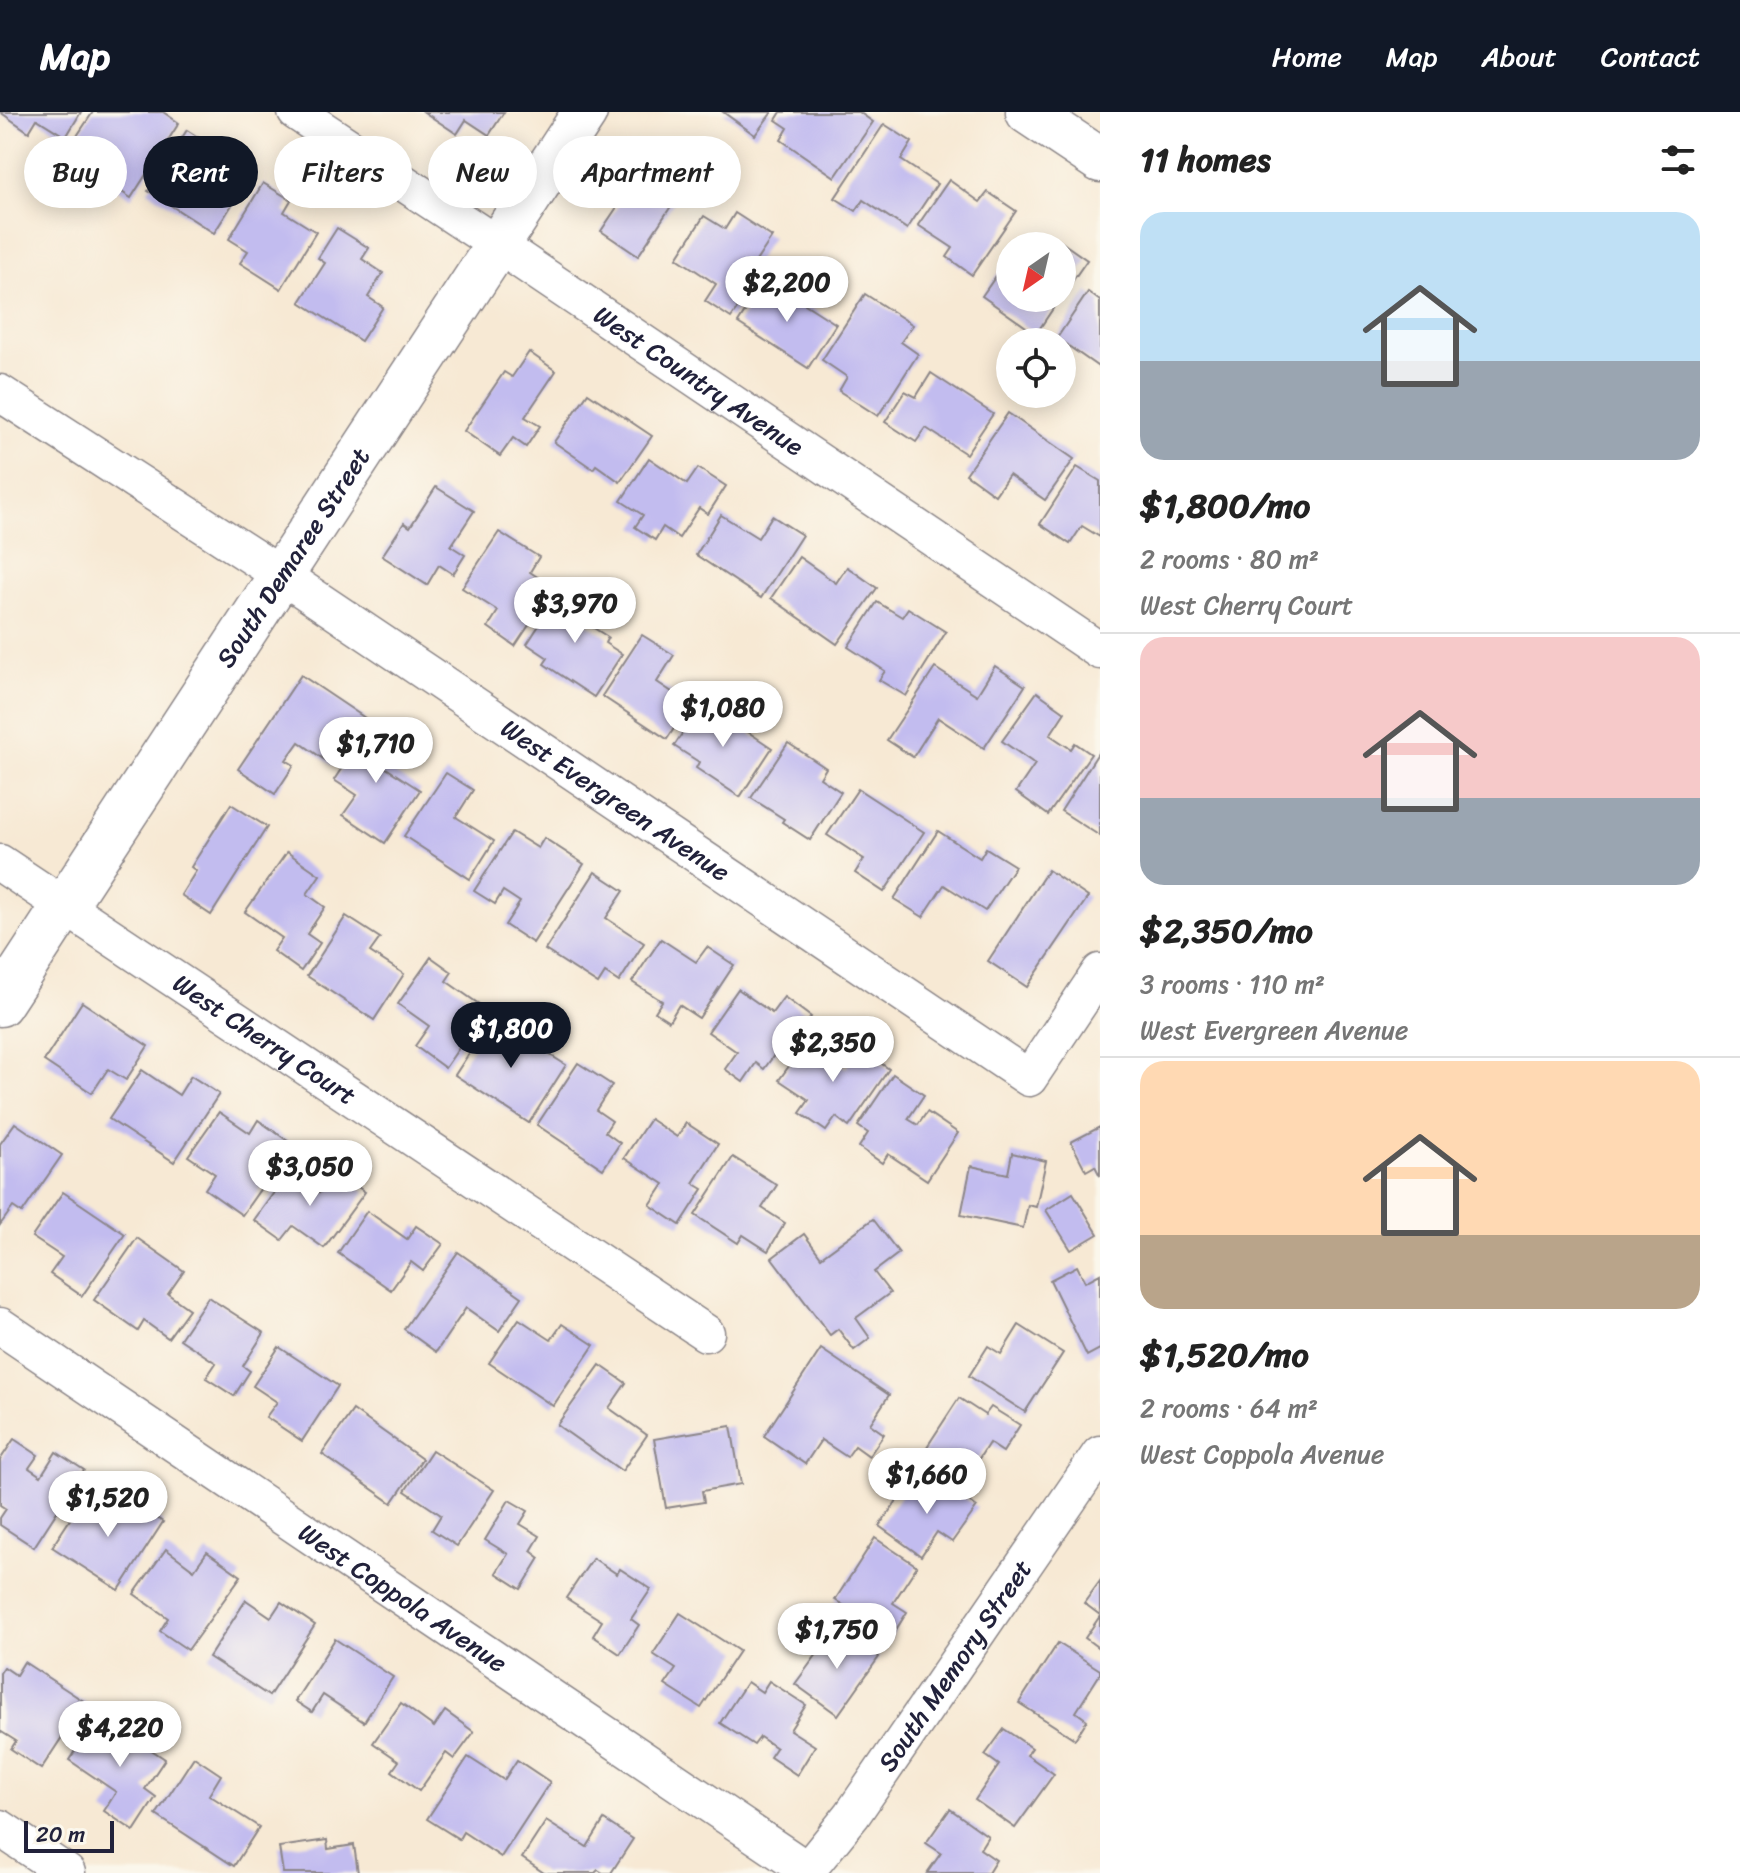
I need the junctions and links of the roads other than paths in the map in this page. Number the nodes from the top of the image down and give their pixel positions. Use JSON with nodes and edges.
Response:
{"nodes":[{"id":1,"x":296,"y":112,"type":"edge"},
{"id":2,"x":585,"y":112,"type":"edge"},
{"id":3,"x":1028,"y":112,"type":"edge"},
{"id":4,"x":1100,"y":160,"type":"edge"},
{"id":5,"x":498,"y":245,"type":"junction"},
{"id":6,"x":0,"y":393,"type":"edge"},
{"id":7,"x":281,"y":575,"type":"junction"},
{"id":8,"x":1100,"y":651,"type":"edge"},
{"id":9,"x":0,"y":863,"type":"edge"},
{"id":10,"x":64,"y":905,"type":"junction"},
{"id":11,"x":1100,"y":972,"type":"edge"},
{"id":12,"x":0,"y":1004,"type":"edge"},
{"id":13,"x":0,"y":1326,"type":"edge"},
{"id":14,"x":706,"y":1333,"type":"dead end"},
{"id":15,"x":1100,"y":1454,"type":"edge"},
{"id":16,"x":0,"y":1828,"type":"edge"},
{"id":17,"x":806,"y":1872,"type":"edge"},
{"id":18,"x":67,"y":1873,"type":"edge"}],
"edges":[{"from":1,"to":5,"type":"street","name":"West Country Avenue"},
{"from":2,"to":5,"type":"main road","name":"South Demaree Street"},
{"from":3,"to":4,"type":"main road"},
{"from":5,"to":7,"type":"main road","name":"South Demaree Street"},
{"from":5,"to":8,"type":"street","name":"West Country Avenue"},
{"from":6,"to":7,"type":"street","name":"West Evergreen Avenue"},
{"from":7,"to":10,"type":"main road","name":"South Demaree Street"},
{"from":7,"to":11,"type":"street","name":"West Evergreen Avenue"},
{"from":9,"to":10,"type":"street","name":"West Cherry Court"},
{"from":10,"to":12,"type":"main road","name":"South Demaree Street"},
{"from":10,"to":14,"type":"street","name":"West Cherry Court"},
{"from":13,"to":17,"type":"street","name":"West Coppola Avenue"},
{"from":15,"to":17,"type":"street","name":"South Memory Street"},
{"from":16,"to":18,"type":"street"}]}
